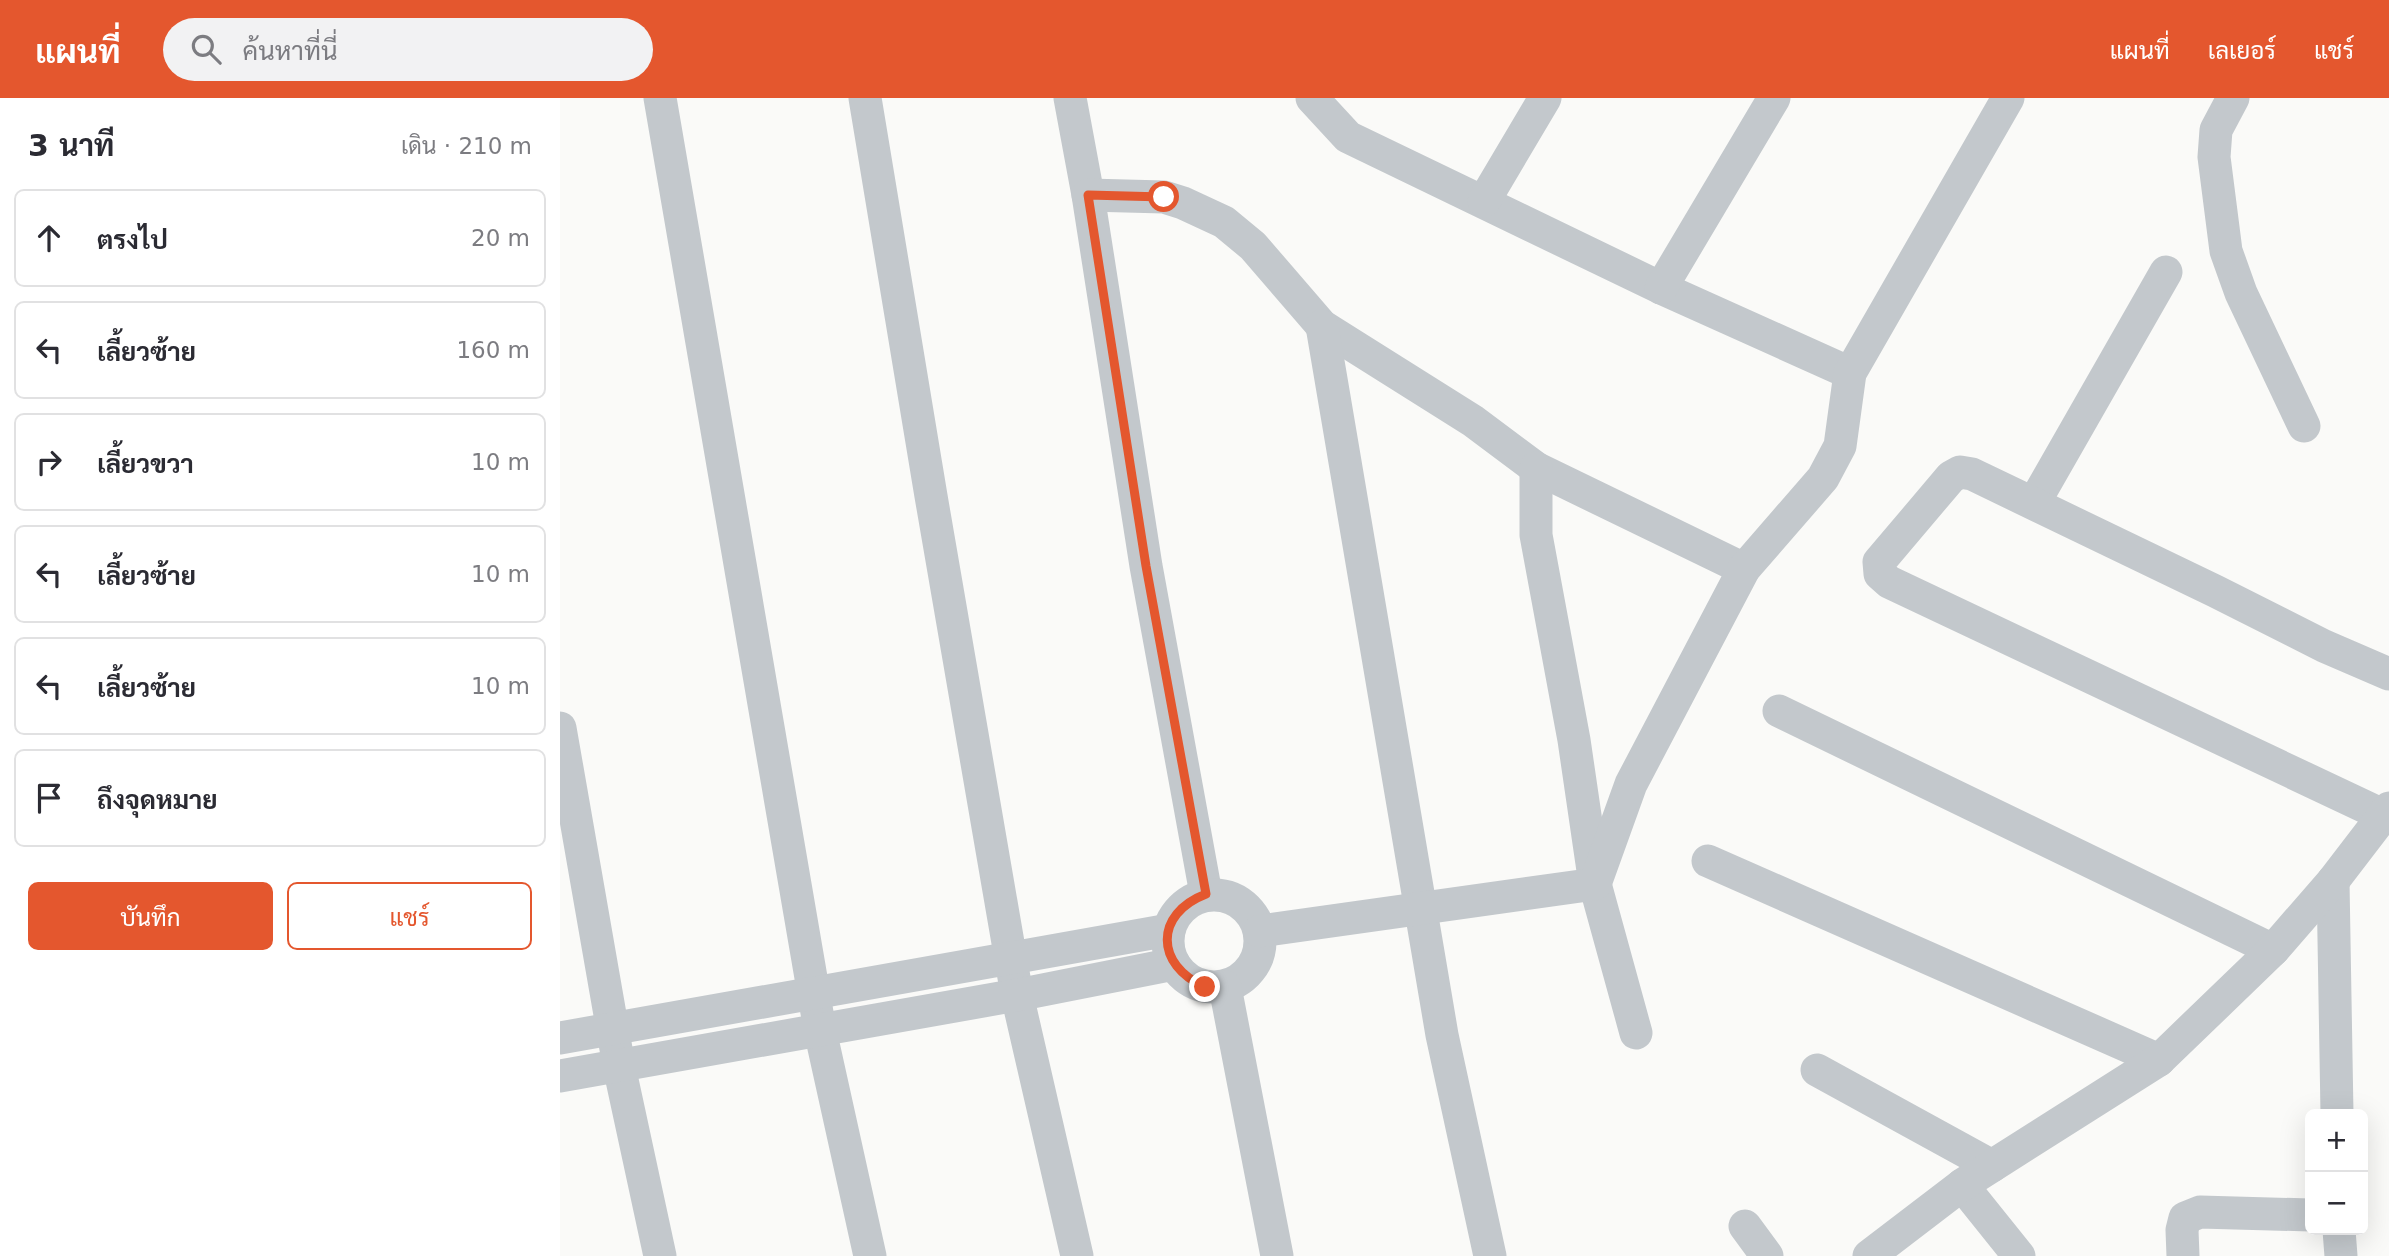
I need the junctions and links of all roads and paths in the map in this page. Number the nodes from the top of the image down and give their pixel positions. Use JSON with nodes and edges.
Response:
{"nodes":[{"id":1,"x":660,"y":98,"type":"edge"},
{"id":2,"x":865,"y":98,"type":"edge"},
{"id":3,"x":1070,"y":98,"type":"edge"},
{"id":4,"x":1312,"y":98,"type":"edge"},
{"id":5,"x":1545,"y":98,"type":"edge"},
{"id":6,"x":1774,"y":98,"type":"edge"},
{"id":7,"x":2008,"y":98,"type":"edge"},
{"id":8,"x":2233,"y":98,"type":"edge"},
{"id":9,"x":1088,"y":195,"type":"junction"},
{"id":10,"x":1484,"y":201,"type":"junction"},
{"id":11,"x":2166,"y":272,"type":"dead end"},
{"id":12,"x":1661,"y":288,"type":"junction"},
{"id":13,"x":1322,"y":326,"type":"junction"},
{"id":14,"x":1850,"y":373,"type":"junction"},
{"id":15,"x":2304,"y":426,"type":"dead end"},
{"id":16,"x":1536,"y":468,"type":"junction"},
{"id":17,"x":2034,"y":503,"type":"junction"},
{"id":18,"x":1744,"y":569,"type":"junction"},
{"id":19,"x":2389,"y":674,"type":"edge"},
{"id":20,"x":1779,"y":711,"type":"dead end"},
{"id":21,"x":560,"y":728,"type":"edge"},
{"id":22,"x":2387,"y":814,"type":"edge"},
{"id":23,"x":1708,"y":861,"type":"dead end"},
{"id":24,"x":2333,"y":881,"type":"junction"},
{"id":25,"x":1595,"y":884,"type":"junction"},
{"id":26,"x":1206,"y":894,"type":"junction"},
{"id":27,"x":1421,"y":908,"type":"junction"},
{"id":28,"x":1168,"y":930,"type":"junction"},
{"id":29,"x":1260,"y":931,"type":"junction"},
{"id":30,"x":2273,"y":950,"type":"junction"},
{"id":31,"x":1011,"y":958,"type":"junction"},
{"id":32,"x":1174,"y":964,"type":"junction"},
{"id":33,"x":1225,"y":987,"type":"junction"},
{"id":34,"x":814,"y":993,"type":"junction"},
{"id":35,"x":1017,"y":995,"type":"junction"},
{"id":36,"x":613,"y":1028,"type":"junction"},
{"id":37,"x":820,"y":1030,"type":"junction"},
{"id":38,"x":1636,"y":1033,"type":"dead end"},
{"id":39,"x":560,"y":1038,"type":"edge"},
{"id":40,"x":2159,"y":1060,"type":"junction"},
{"id":41,"x":619,"y":1066,"type":"junction"},
{"id":42,"x":1817,"y":1070,"type":"dead end"},
{"id":43,"x":560,"y":1076,"type":"edge"},
{"id":44,"x":2337,"y":1109,"type":"edge"},
{"id":45,"x":1992,"y":1166,"type":"junction"},
{"id":46,"x":1962,"y":1185,"type":"junction"},
{"id":47,"x":2305,"y":1215,"type":"edge"},
{"id":48,"x":1745,"y":1226,"type":"dead end"},
{"id":49,"x":2339,"y":1235,"type":"edge"},
{"id":50,"x":660,"y":1256,"type":"edge"},
{"id":51,"x":870,"y":1256,"type":"edge"},
{"id":52,"x":1077,"y":1256,"type":"edge"},
{"id":53,"x":1277,"y":1256,"type":"edge"},
{"id":54,"x":1490,"y":1256,"type":"edge"},
{"id":55,"x":1767,"y":1256,"type":"edge"},
{"id":56,"x":1869,"y":1256,"type":"edge"},
{"id":57,"x":2019,"y":1256,"type":"edge"},
{"id":58,"x":2183,"y":1256,"type":"edge"},
{"id":59,"x":2341,"y":1256,"type":"edge"}],
"edges":[{"from":1,"to":34,"type":"street"},
{"from":2,"to":31,"type":"street"},
{"from":3,"to":9,"type":"street"},
{"from":4,"to":10,"type":"street"},
{"from":5,"to":10,"type":"street"},
{"from":6,"to":12,"type":"street"},
{"from":7,"to":14,"type":"street"},
{"from":8,"to":15,"type":"street"},
{"from":9,"to":13,"type":"street"},
{"from":9,"to":26,"type":"street"},
{"from":10,"to":12,"type":"street"},
{"from":11,"to":17,"type":"street"},
{"from":12,"to":14,"type":"street"},
{"from":13,"to":16,"type":"street"},
{"from":13,"to":27,"type":"street"},
{"from":14,"to":18,"type":"street"},
{"from":16,"to":18,"type":"street"},
{"from":16,"to":25,"type":"street"},
{"from":17,"to":19,"type":"street"},
{"from":17,"to":22,"type":"street"},
{"from":18,"to":25,"type":"street"},
{"from":20,"to":30,"type":"street"},
{"from":21,"to":36,"type":"street"},
{"from":22,"to":24,"type":"street"},
{"from":23,"to":40,"type":"street"},
{"from":24,"to":30,"type":"street"},
{"from":24,"to":44,"type":"street"},
{"from":25,"to":27,"type":"street"},
{"from":25,"to":38,"type":"street"},
{"from":26,"to":28,"type":"street"},
{"from":26,"to":29,"type":"street"},
{"from":27,"to":29,"type":"street"},
{"from":27,"to":54,"type":"street"},
{"from":28,"to":31,"type":"street"},
{"from":28,"to":32,"type":"street"},
{"from":29,"to":33,"type":"street"},
{"from":30,"to":40,"type":"street"},
{"from":31,"to":34,"type":"street"},
{"from":31,"to":35,"type":"street"},
{"from":32,"to":33,"type":"street"},
{"from":32,"to":35,"type":"street"},
{"from":33,"to":53,"type":"street"},
{"from":34,"to":36,"type":"street"},
{"from":34,"to":37,"type":"street"},
{"from":35,"to":37,"type":"street"},
{"from":35,"to":52,"type":"street"},
{"from":36,"to":39,"type":"street"},
{"from":36,"to":41,"type":"street"},
{"from":37,"to":41,"type":"street"},
{"from":37,"to":51,"type":"street"},
{"from":40,"to":45,"type":"street"},
{"from":41,"to":43,"type":"street"},
{"from":41,"to":50,"type":"street"},
{"from":42,"to":45,"type":"street"},
{"from":45,"to":46,"type":"street"},
{"from":46,"to":56,"type":"street"},
{"from":46,"to":57,"type":"street"},
{"from":47,"to":58,"type":"street"},
{"from":48,"to":55,"type":"street"},
{"from":49,"to":59,"type":"street"}]}
